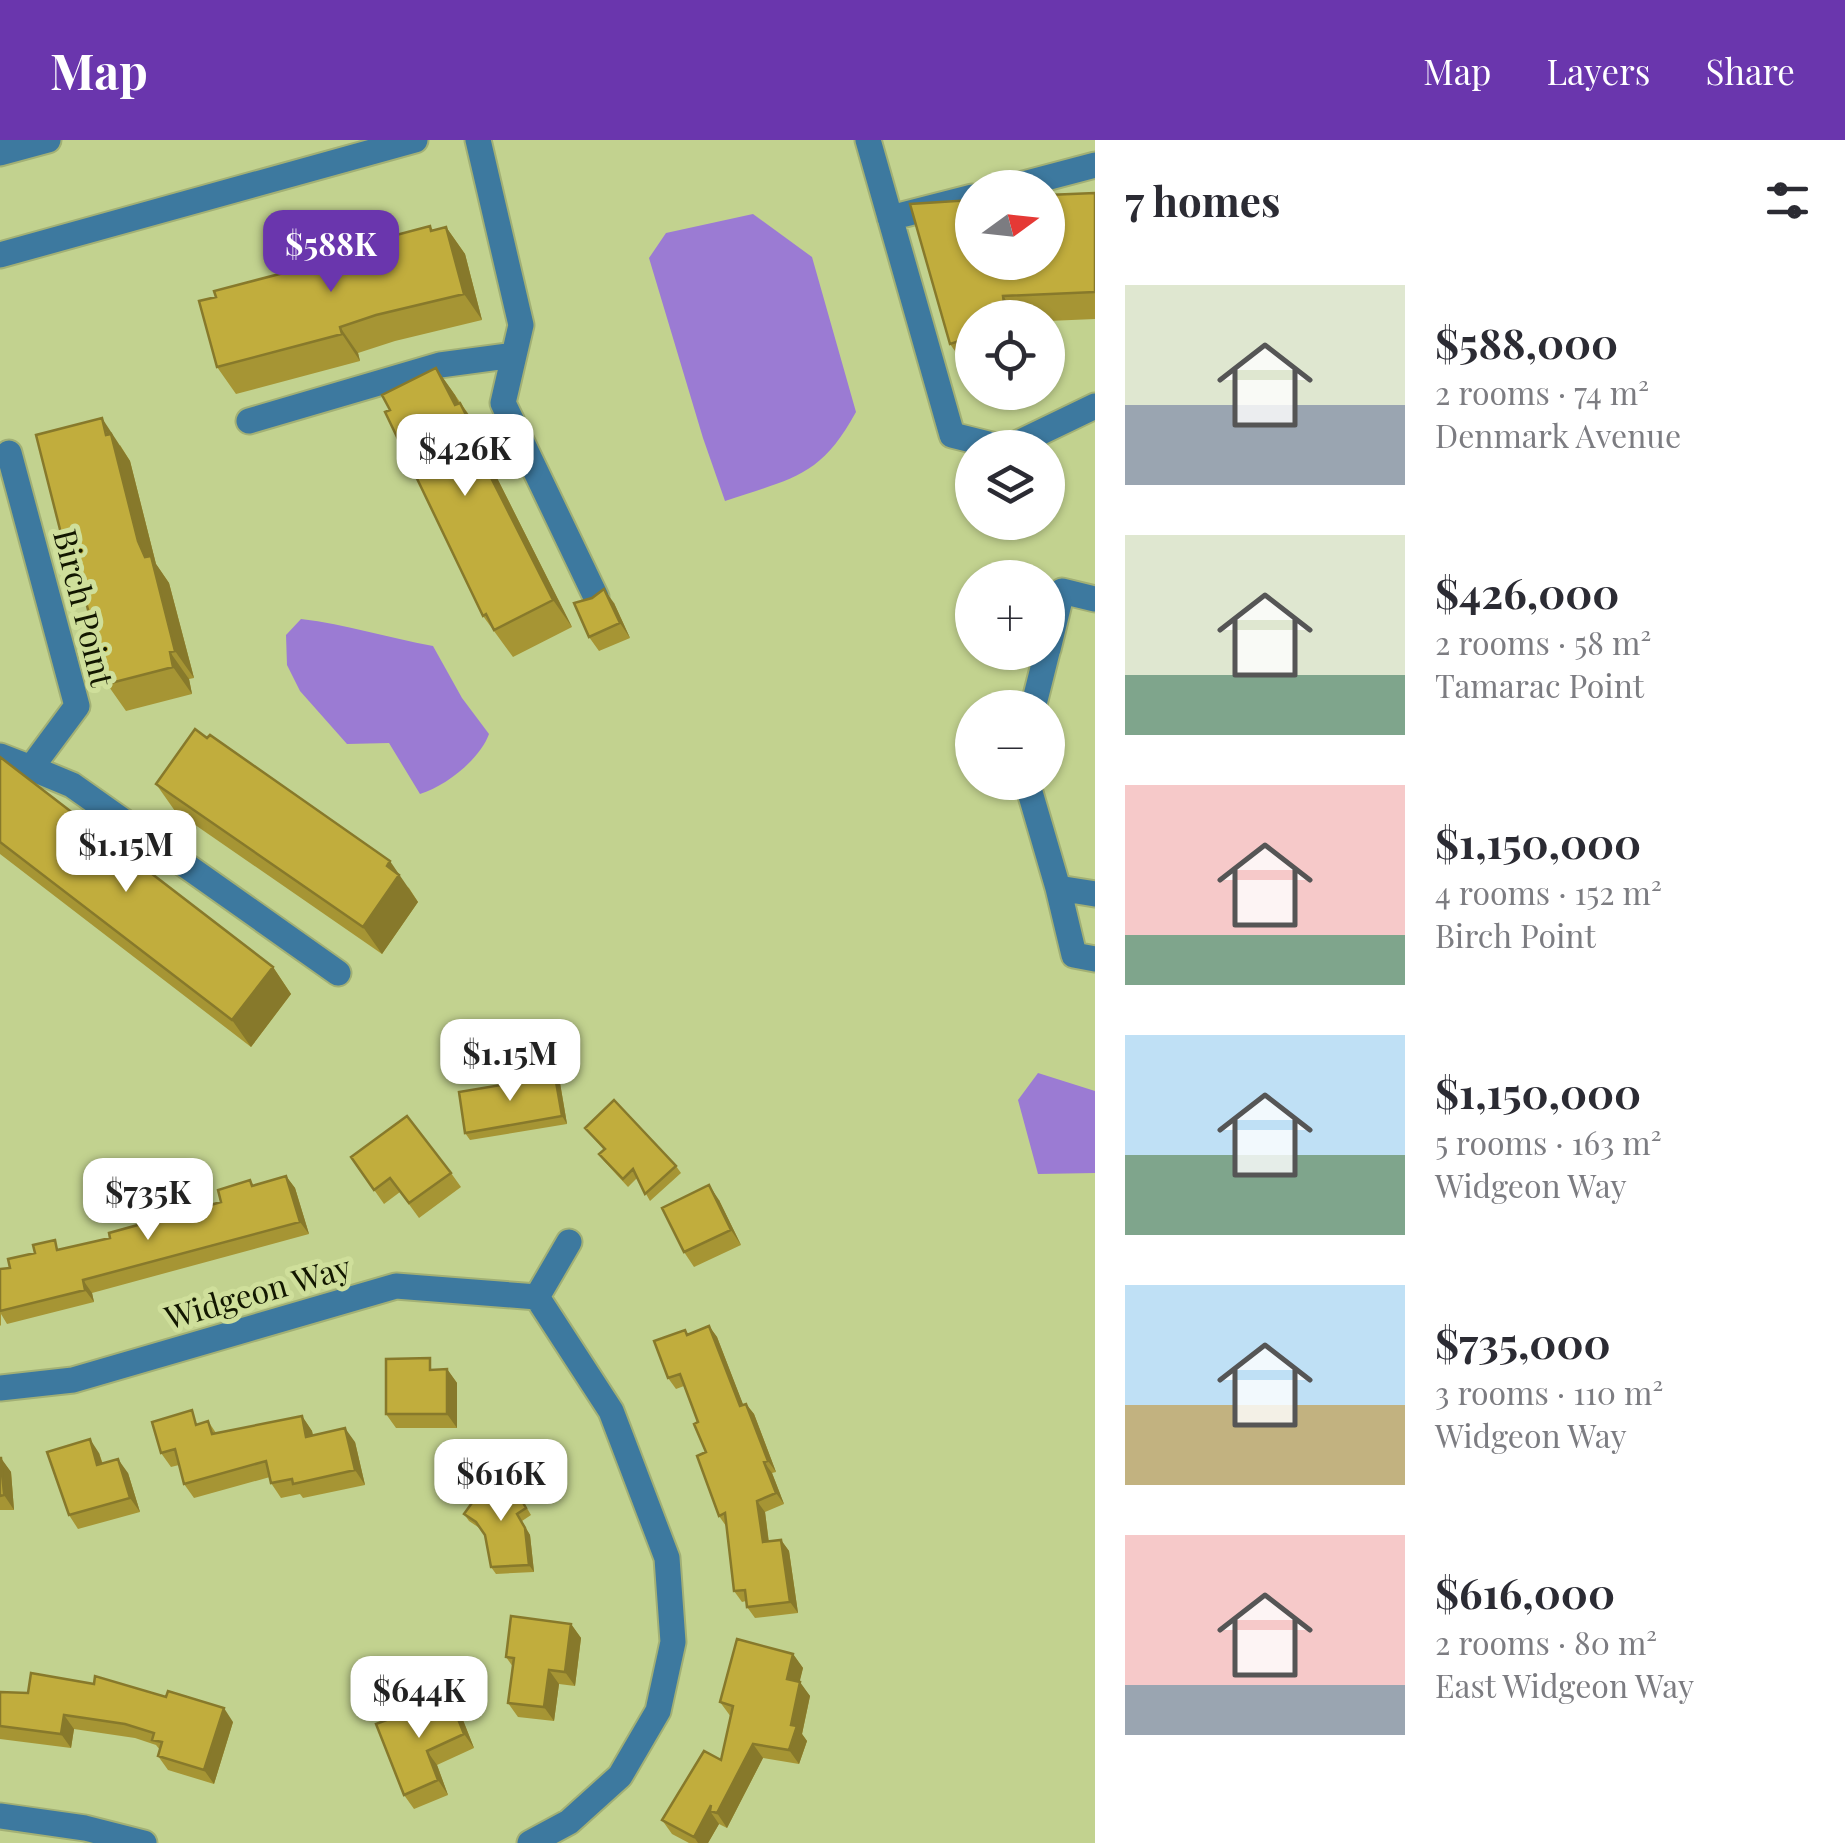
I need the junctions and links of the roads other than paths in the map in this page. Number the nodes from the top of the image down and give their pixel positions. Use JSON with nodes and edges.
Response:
{"nodes":[{"id":1,"x":48,"y":140,"type":"edge"},
{"id":2,"x":415,"y":140,"type":"edge"},
{"id":3,"x":478,"y":140,"type":"edge"},
{"id":4,"x":868,"y":140,"type":"edge"},
{"id":5,"x":0,"y":153,"type":"edge"},
{"id":6,"x":1095,"y":165,"type":"edge"},
{"id":7,"x":1065,"y":173,"type":"edge"},
{"id":8,"x":955,"y":201,"type":"edge"},
{"id":9,"x":890,"y":218,"type":"junction"},
{"id":10,"x":0,"y":254,"type":"edge"},
{"id":11,"x":514,"y":355,"type":"junction"},
{"id":12,"x":1095,"y":406,"type":"edge"},
{"id":13,"x":250,"y":421,"type":"dead end"},
{"id":14,"x":1044,"y":430,"type":"edge"},
{"id":15,"x":955,"y":436,"type":"edge"},
{"id":16,"x":9,"y":453,"type":"dead end"},
{"id":17,"x":1065,"y":592,"type":"edge"},
{"id":18,"x":596,"y":597,"type":"edge"},
{"id":19,"x":1095,"y":599,"type":"edge"},
{"id":20,"x":0,"y":756,"type":"edge"},
{"id":21,"x":31,"y":768,"type":"junction"},
{"id":22,"x":1032,"y":800,"type":"edge"},
{"id":23,"x":1058,"y":888,"type":"junction"},
{"id":24,"x":1095,"y":894,"type":"edge"},
{"id":25,"x":1095,"y":959,"type":"edge"},
{"id":26,"x":338,"y":973,"type":"dead end"},
{"id":27,"x":569,"y":1242,"type":"dead end"},
{"id":28,"x":538,"y":1297,"type":"junction"},
{"id":29,"x":0,"y":1388,"type":"edge"},
{"id":30,"x":0,"y":1816,"type":"edge"},
{"id":31,"x":144,"y":1843,"type":"edge"},
{"id":32,"x":530,"y":1843,"type":"edge"}],
"edges":[{"from":1,"to":5,"type":"street"},
{"from":2,"to":10,"type":"street"},
{"from":3,"to":11,"type":"street"},
{"from":4,"to":9,"type":"street"},
{"from":6,"to":7,"type":"street"},
{"from":8,"to":9,"type":"street"},
{"from":9,"to":15,"type":"street"},
{"from":11,"to":13,"type":"street"},
{"from":11,"to":18,"type":"street"},
{"from":12,"to":14,"type":"street"},
{"from":16,"to":21,"type":"street","name":"Birch Point"},
{"from":17,"to":19,"type":"street"},
{"from":20,"to":21,"type":"street"},
{"from":21,"to":26,"type":"street"},
{"from":22,"to":23,"type":"street"},
{"from":23,"to":24,"type":"street"},
{"from":23,"to":25,"type":"street"},
{"from":27,"to":28,"type":"street"},
{"from":28,"to":29,"type":"street","name":"Widgeon Way"},
{"from":28,"to":32,"type":"street"},
{"from":30,"to":31,"type":"street"}]}
